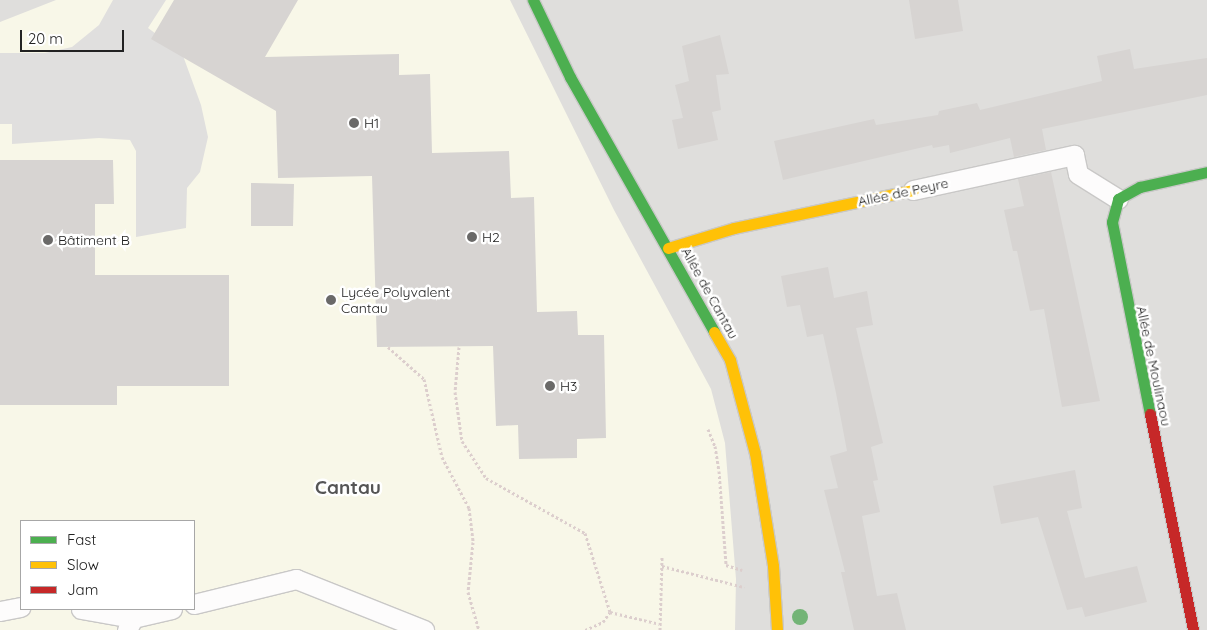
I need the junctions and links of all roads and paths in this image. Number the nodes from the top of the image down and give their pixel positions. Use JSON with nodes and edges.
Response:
{"nodes":[{"id":1,"x":533,"y":0,"type":"edge"},
{"id":2,"x":1207,"y":172,"type":"edge"},
{"id":3,"x":913,"y":190,"type":"joint"},
{"id":4,"x":1118,"y":199,"type":"junction"},
{"id":5,"x":668,"y":248,"type":"junction"},
{"id":6,"x":388,"y":347,"type":"dead end"},
{"id":7,"x":459,"y":347,"type":"dead end"},
{"id":8,"x":708,"y":429,"type":"dead end"},
{"id":9,"x":662,"y":557,"type":"dead end"},
{"id":10,"x":662,"y":566,"type":"junction"},
{"id":11,"x":748,"y":572,"type":"dead end"},
{"id":12,"x":750,"y":589,"type":"dead end"},
{"id":13,"x":195,"y":604,"type":"edge"},
{"id":14,"x":20,"y":606,"type":"edge"},
{"id":15,"x":84,"y":610,"type":"edge"},
{"id":16,"x":169,"y":610,"type":"edge"},
{"id":17,"x":0,"y":611,"type":"edge"},
{"id":18,"x":610,"y":612,"type":"junction"},
{"id":19,"x":130,"y":624,"type":"edge"},
{"id":20,"x":660,"y":624,"type":"junction"},
{"id":21,"x":424,"y":630,"type":"edge"},
{"id":22,"x":479,"y":630,"type":"edge"},
{"id":23,"x":585,"y":630,"type":"edge"},
{"id":24,"x":660,"y":630,"type":"edge"},
{"id":25,"x":777,"y":630,"type":"edge"},
{"id":26,"x":1193,"y":630,"type":"edge"}],
"edges":[{"from":1,"to":5,"type":"street","name":"Allée de Cantau"},
{"from":2,"to":4,"type":"street"},
{"from":3,"to":4,"type":"lane","name":"Allée de Peyre"},
{"from":3,"to":5,"type":"street","name":"Allée de Peyre"},
{"from":4,"to":26,"type":"street","name":"Allée de Moulinaou"},
{"from":5,"to":25,"type":"street","name":"Allée de Cantau"},
{"from":6,"to":22,"type":"path"},
{"from":7,"to":18,"type":"path"},
{"from":8,"to":11,"type":"path"},
{"from":9,"to":10,"type":"path"},
{"from":10,"to":12,"type":"path"},
{"from":10,"to":20,"type":"path"},
{"from":13,"to":21,"type":"lane"},
{"from":14,"to":17,"type":"lane"},
{"from":15,"to":19,"type":"lane"},
{"from":16,"to":19,"type":"lane"},
{"from":18,"to":20,"type":"path"},
{"from":18,"to":23,"type":"path"},
{"from":20,"to":24,"type":"path"}]}
